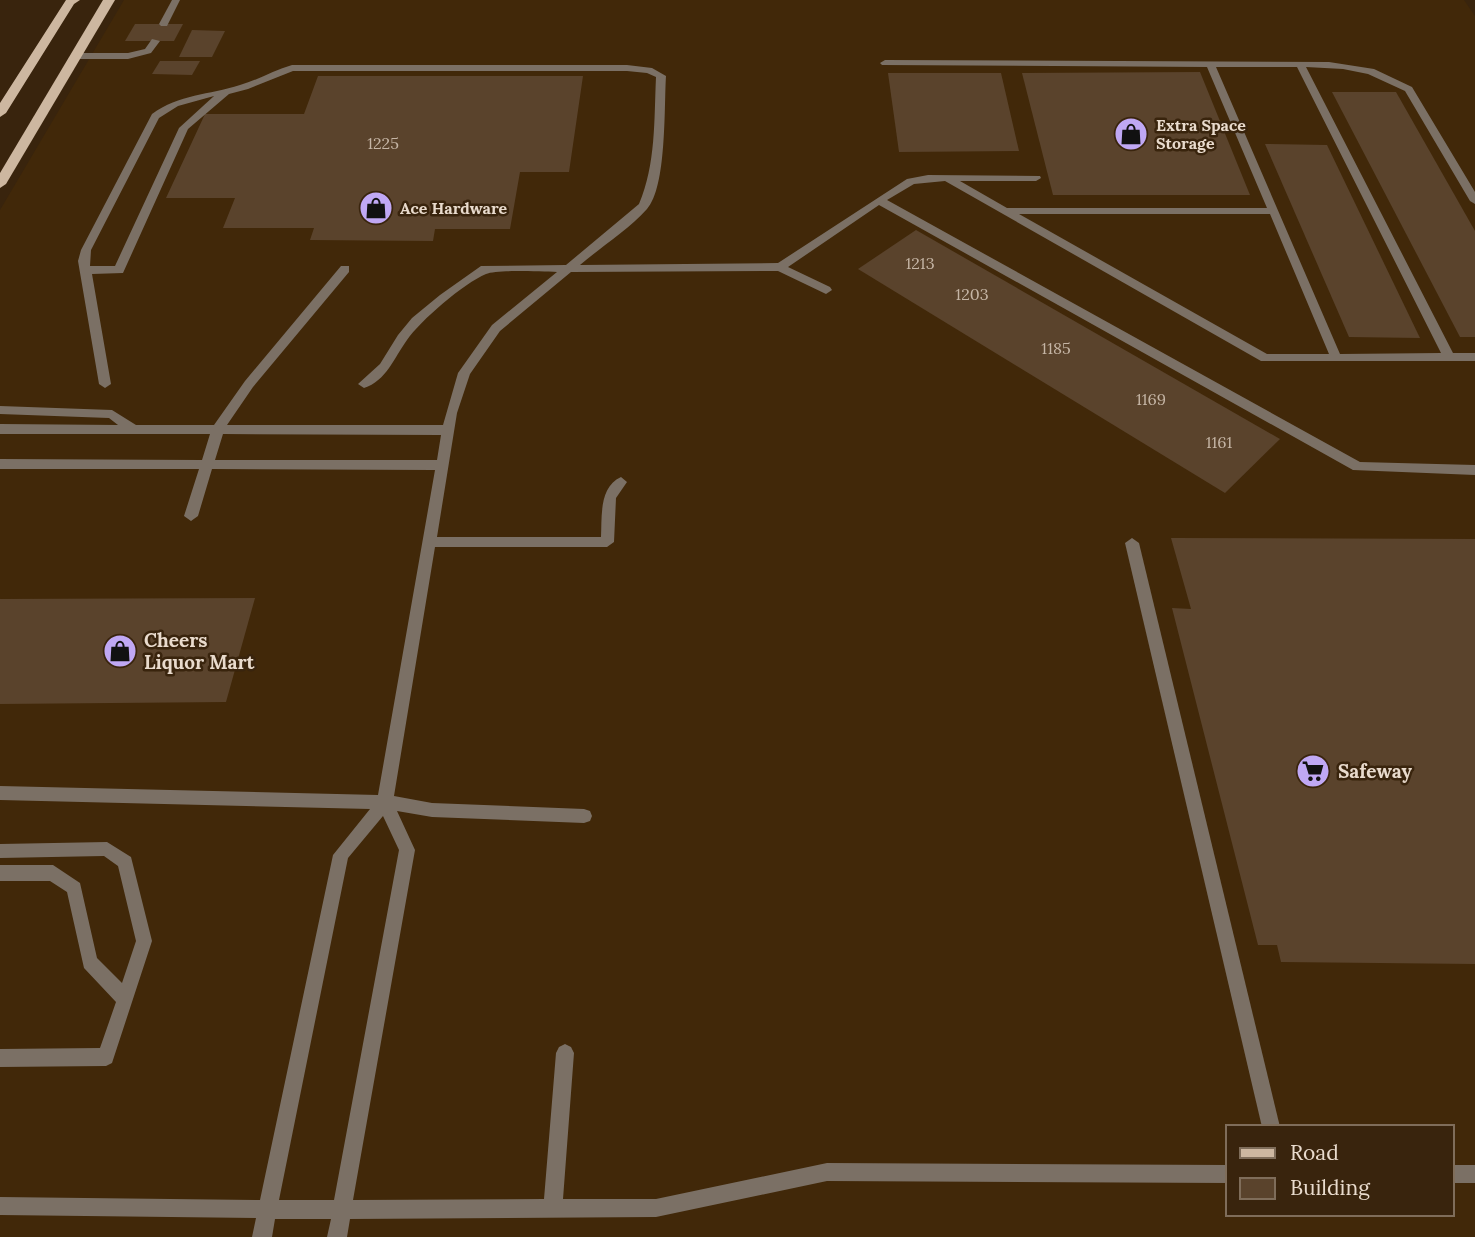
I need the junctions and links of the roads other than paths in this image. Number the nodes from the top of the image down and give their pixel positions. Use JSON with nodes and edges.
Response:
{"nodes":[{"id":1,"x":74,"y":0,"type":"edge"},
{"id":2,"x":109,"y":0,"type":"edge"},
{"id":3,"x":176,"y":0,"type":"edge"},
{"id":4,"x":164,"y":24,"type":"dead end"},
{"id":5,"x":155,"y":41,"type":"dead end"},
{"id":6,"x":77,"y":55,"type":"junction"},
{"id":7,"x":885,"y":63,"type":"dead end"},
{"id":8,"x":1210,"y":63,"type":"junction"},
{"id":9,"x":1300,"y":64,"type":"junction"},
{"id":10,"x":226,"y":91,"type":"junction"},
{"id":11,"x":0,"y":113,"type":"edge"},
{"id":12,"x":947,"y":178,"type":"junction"},
{"id":13,"x":1036,"y":178,"type":"dead end"},
{"id":14,"x":0,"y":184,"type":"edge"},
{"id":15,"x":879,"y":200,"type":"junction"},
{"id":16,"x":1475,"y":201,"type":"edge"},
{"id":17,"x":1006,"y":211,"type":"junction"},
{"id":18,"x":1273,"y":211,"type":"junction"},
{"id":19,"x":780,"y":267,"type":"junction"},
{"id":20,"x":345,"y":269,"type":"dead end"},
{"id":21,"x":567,"y":269,"type":"junction"},
{"id":22,"x":86,"y":270,"type":"junction"},
{"id":23,"x":826,"y":290,"type":"dead end"},
{"id":24,"x":1336,"y":357,"type":"junction"},
{"id":25,"x":1449,"y":357,"type":"junction"},
{"id":26,"x":1475,"y":357,"type":"edge"},
{"id":27,"x":105,"y":384,"type":"dead end"},
{"id":28,"x":364,"y":384,"type":"dead end"},
{"id":29,"x":0,"y":410,"type":"edge"},
{"id":30,"x":0,"y":429,"type":"edge"},
{"id":31,"x":133,"y":429,"type":"junction"},
{"id":32,"x":218,"y":429,"type":"junction"},
{"id":33,"x":448,"y":430,"type":"junction"},
{"id":34,"x":0,"y":464,"type":"edge"},
{"id":35,"x":207,"y":464,"type":"junction"},
{"id":36,"x":442,"y":465,"type":"junction"},
{"id":37,"x":1475,"y":470,"type":"edge"},
{"id":38,"x":621,"y":482,"type":"dead end"},
{"id":39,"x":191,"y":516,"type":"dead end"},
{"id":40,"x":429,"y":542,"type":"junction"},
{"id":41,"x":1132,"y":543,"type":"dead end"},
{"id":42,"x":0,"y":793,"type":"edge"},
{"id":43,"x":385,"y":802,"type":"junction"},
{"id":44,"x":584,"y":816,"type":"dead end"},
{"id":45,"x":0,"y":851,"type":"edge"},
{"id":46,"x":0,"y":873,"type":"edge"},
{"id":47,"x":124,"y":998,"type":"junction"},
{"id":48,"x":565,"y":1053,"type":"dead end"},
{"id":49,"x":0,"y":1058,"type":"edge"},
{"id":50,"x":1271,"y":1125,"type":"edge"},
{"id":51,"x":1226,"y":1174,"type":"edge"},
{"id":52,"x":1454,"y":1174,"type":"edge"},
{"id":53,"x":1475,"y":1174,"type":"edge"},
{"id":54,"x":0,"y":1206,"type":"edge"},
{"id":55,"x":268,"y":1208,"type":"junction"},
{"id":56,"x":342,"y":1210,"type":"junction"},
{"id":57,"x":553,"y":1210,"type":"junction"},
{"id":58,"x":262,"y":1237,"type":"edge"},
{"id":59,"x":337,"y":1237,"type":"edge"}],
"edges":[{"from":1,"to":11,"type":"main road"},
{"from":2,"to":6,"type":"main road"},
{"from":3,"to":4,"type":"lane"},
{"from":5,"to":6,"type":"lane"},
{"from":6,"to":14,"type":"main road"},
{"from":7,"to":8,"type":"lane"},
{"from":8,"to":9,"type":"lane"},
{"from":8,"to":18,"type":"lane"},
{"from":9,"to":16,"type":"lane"},
{"from":9,"to":25,"type":"lane"},
{"from":10,"to":21,"type":"lane"},
{"from":10,"to":22,"type":"lane"},
{"from":10,"to":22,"type":"lane"},
{"from":12,"to":13,"type":"lane"},
{"from":12,"to":15,"type":"lane"},
{"from":12,"to":17,"type":"lane"},
{"from":15,"to":19,"type":"lane"},
{"from":15,"to":37,"type":"lane"},
{"from":17,"to":18,"type":"lane"},
{"from":17,"to":24,"type":"lane"},
{"from":18,"to":24,"type":"lane"},
{"from":19,"to":21,"type":"lane"},
{"from":19,"to":23,"type":"lane"},
{"from":20,"to":32,"type":"lane"},
{"from":21,"to":28,"type":"lane"},
{"from":21,"to":33,"type":"lane"},
{"from":22,"to":27,"type":"lane"},
{"from":24,"to":25,"type":"lane"},
{"from":25,"to":26,"type":"lane"},
{"from":29,"to":31,"type":"lane"},
{"from":30,"to":31,"type":"lane"},
{"from":31,"to":32,"type":"lane"},
{"from":32,"to":33,"type":"lane"},
{"from":32,"to":35,"type":"lane"},
{"from":33,"to":36,"type":"lane"},
{"from":34,"to":35,"type":"lane"},
{"from":35,"to":36,"type":"lane"},
{"from":35,"to":39,"type":"lane"},
{"from":36,"to":40,"type":"lane"},
{"from":38,"to":40,"type":"lane"},
{"from":40,"to":43,"type":"lane"},
{"from":41,"to":50,"type":"lane"},
{"from":42,"to":43,"type":"lane"},
{"from":43,"to":44,"type":"lane"},
{"from":43,"to":55,"type":"lane"},
{"from":43,"to":56,"type":"lane"},
{"from":45,"to":47,"type":"lane"},
{"from":46,"to":47,"type":"lane"},
{"from":47,"to":49,"type":"lane"},
{"from":48,"to":57,"type":"lane"},
{"from":51,"to":57,"type":"lane"},
{"from":52,"to":53,"type":"lane"},
{"from":54,"to":55,"type":"lane"},
{"from":55,"to":56,"type":"lane"},
{"from":55,"to":58,"type":"lane"},
{"from":56,"to":57,"type":"lane"},
{"from":56,"to":59,"type":"lane"}]}
